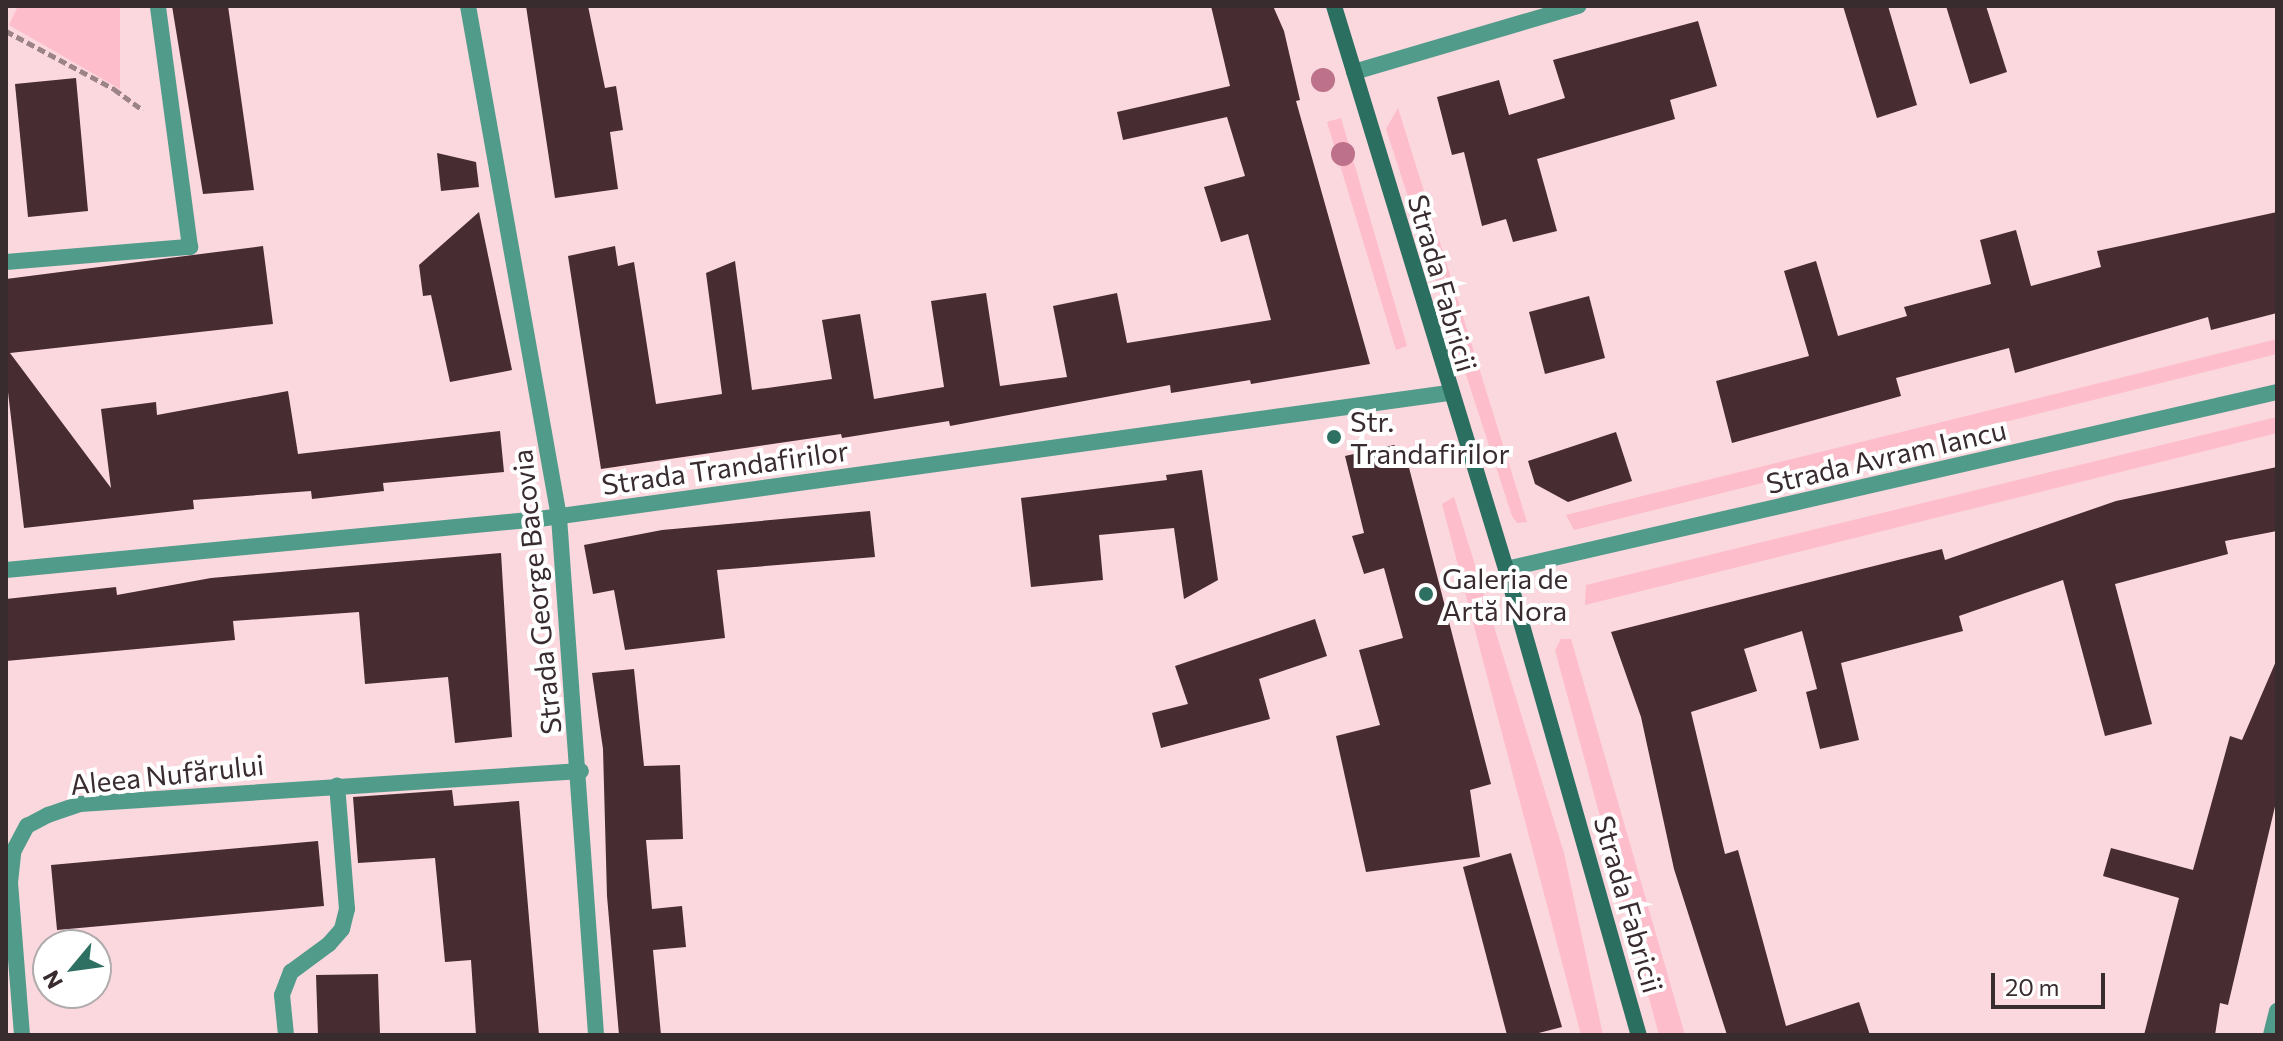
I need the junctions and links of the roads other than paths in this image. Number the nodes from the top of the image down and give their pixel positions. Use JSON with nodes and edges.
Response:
{"nodes":[{"id":1,"x":158,"y":6,"type":"edge"},
{"id":2,"x":468,"y":6,"type":"edge"},
{"id":3,"x":1334,"y":6,"type":"edge"},
{"id":4,"x":1578,"y":6,"type":"edge"},
{"id":5,"x":1354,"y":72,"type":"junction"},
{"id":6,"x":6,"y":262,"type":"edge"},
{"id":7,"x":2277,"y":392,"type":"edge"},
{"id":8,"x":1448,"y":393,"type":"junction"},
{"id":9,"x":559,"y":517,"type":"junction"},
{"id":10,"x":1506,"y":569,"type":"junction"},
{"id":11,"x":6,"y":570,"type":"edge"},
{"id":12,"x":581,"y":771,"type":"junction"},
{"id":13,"x":337,"y":785,"type":"junction"},
{"id":14,"x":2277,"y":1011,"type":"edge"},
{"id":15,"x":22,"y":1035,"type":"edge"},
{"id":16,"x":286,"y":1035,"type":"edge"},
{"id":17,"x":596,"y":1035,"type":"edge"},
{"id":18,"x":1639,"y":1035,"type":"edge"},
{"id":19,"x":2271,"y":1035,"type":"edge"}],
"edges":[{"from":1,"to":6,"type":"street"},
{"from":2,"to":9,"type":"street","name":"Strada George Bacovia"},
{"from":3,"to":5,"type":"main road","name":"Strada Fabricii"},
{"from":4,"to":5,"type":"street"},
{"from":5,"to":8,"type":"main road","name":"Strada Fabricii"},
{"from":7,"to":10,"type":"street","name":"Strada Avram Iancu"},
{"from":8,"to":9,"type":"street","name":"Strada Trandafirilor"},
{"from":8,"to":10,"type":"main road","name":"Strada Fabricii"},
{"from":9,"to":11,"type":"street","name":"Strada Trandafirilor"},
{"from":9,"to":12,"type":"street","name":"Strada George Bacovia"},
{"from":10,"to":18,"type":"main road","name":"Strada Fabricii"},
{"from":12,"to":13,"type":"street","name":"Aleea Nufărului"},
{"from":12,"to":17,"type":"street","name":"Strada George Bacovia"},
{"from":13,"to":15,"type":"street","name":"Aleea Nufărului"},
{"from":13,"to":16,"type":"street"},
{"from":14,"to":19,"type":"street"}]}
